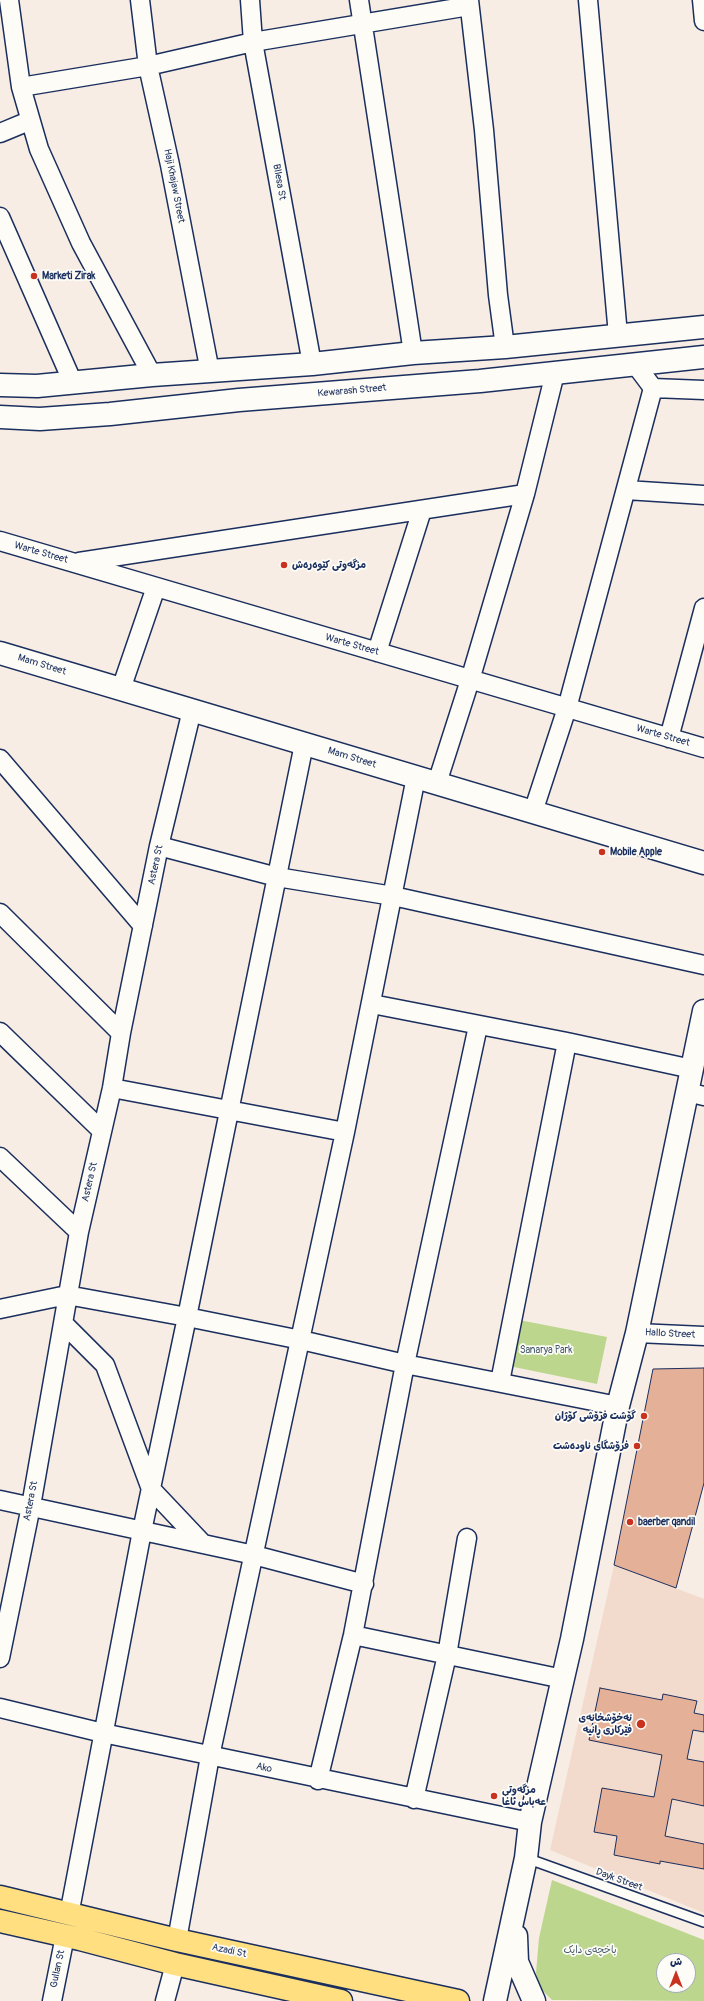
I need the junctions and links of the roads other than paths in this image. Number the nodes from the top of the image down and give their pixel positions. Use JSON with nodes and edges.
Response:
{"nodes":[{"id":1,"x":9,"y":0,"type":"edge"},
{"id":2,"x":140,"y":0,"type":"edge"},
{"id":3,"x":250,"y":0,"type":"edge"},
{"id":4,"x":359,"y":0,"type":"edge"},
{"id":5,"x":588,"y":0,"type":"edge"},
{"id":6,"x":702,"y":0,"type":"edge"},
{"id":7,"x":469,"y":3,"type":"edge"},
{"id":8,"x":704,"y":21,"type":"edge"},
{"id":9,"x":361,"y":23,"type":"junction"},
{"id":10,"x":253,"y":42,"type":"junction"},
{"id":11,"x":148,"y":66,"type":"junction"},
{"id":12,"x":21,"y":87,"type":"junction"},
{"id":13,"x":29,"y":121,"type":"junction"},
{"id":14,"x":0,"y":132,"type":"edge"},
{"id":15,"x":0,"y":217,"type":"edge"},
{"id":16,"x":7,"y":252,"type":"edge"},
{"id":17,"x":704,"y":326,"type":"edge"},
{"id":18,"x":618,"y":335,"type":"junction"},
{"id":19,"x":580,"y":339,"type":"junction"},
{"id":20,"x":505,"y":347,"type":"junction"},
{"id":21,"x":478,"y":349,"type":"junction"},
{"id":22,"x":413,"y":353,"type":"junction"},
{"id":23,"x":704,"y":358,"type":"edge"},
{"id":24,"x":312,"y":364,"type":"junction"},
{"id":25,"x":635,"y":364,"type":"junction"},
{"id":26,"x":583,"y":370,"type":"junction"},
{"id":27,"x":210,"y":372,"type":"junction"},
{"id":28,"x":555,"y":373,"type":"junction"},
{"id":29,"x":152,"y":375,"type":"junction"},
{"id":30,"x":480,"y":381,"type":"junction"},
{"id":31,"x":73,"y":383,"type":"junction"},
{"id":32,"x":0,"y":385,"type":"edge"},
{"id":33,"x":653,"y":388,"type":"junction"},
{"id":34,"x":704,"y":390,"type":"edge"},
{"id":35,"x":0,"y":417,"type":"edge"},
{"id":36,"x":626,"y":490,"type":"junction"},
{"id":37,"x":525,"y":494,"type":"junction"},
{"id":38,"x":704,"y":495,"type":"edge"},
{"id":39,"x":422,"y":510,"type":"junction"},
{"id":40,"x":0,"y":541,"type":"edge"},
{"id":41,"x":75,"y":563,"type":"junction"},
{"id":42,"x":156,"y":587,"type":"junction"},
{"id":43,"x":704,"y":608,"type":"edge"},
{"id":44,"x":700,"y":642,"type":"edge"},
{"id":45,"x":377,"y":652,"type":"junction"},
{"id":46,"x":0,"y":653,"type":"edge"},
{"id":47,"x":470,"y":680,"type":"junction"},
{"id":48,"x":120,"y":689,"type":"junction"},
{"id":49,"x":567,"y":708,"type":"junction"},
{"id":50,"x":192,"y":710,"type":"junction"},
{"id":51,"x":669,"y":738,"type":"junction"},
{"id":52,"x":304,"y":744,"type":"junction"},
{"id":53,"x":704,"y":748,"type":"edge"},
{"id":54,"x":0,"y":759,"type":"edge"},
{"id":55,"x":416,"y":777,"type":"junction"},
{"id":56,"x":437,"y":783,"type":"junction"},
{"id":57,"x":533,"y":812,"type":"junction"},
{"id":58,"x":159,"y":846,"type":"junction"},
{"id":59,"x":704,"y":863,"type":"edge"},
{"id":60,"x":277,"y":876,"type":"junction"},
{"id":61,"x":393,"y":896,"type":"junction"},
{"id":62,"x":0,"y":913,"type":"edge"},
{"id":63,"x":143,"y":926,"type":"junction"},
{"id":64,"x":704,"y":965,"type":"edge"},
{"id":65,"x":372,"y":1004,"type":"junction"},
{"id":66,"x":704,"y":1011,"type":"edge"},
{"id":67,"x":478,"y":1026,"type":"junction"},
{"id":68,"x":0,"y":1032,"type":"edge"},
{"id":69,"x":120,"y":1033,"type":"junction"},
{"id":70,"x":567,"y":1042,"type":"junction"},
{"id":71,"x":692,"y":1070,"type":"junction"},
{"id":72,"x":112,"y":1088,"type":"junction"},
{"id":73,"x":696,"y":1094,"type":"edge"},
{"id":74,"x":230,"y":1110,"type":"junction"},
{"id":75,"x":102,"y":1130,"type":"junction"},
{"id":76,"x":345,"y":1132,"type":"junction"},
{"id":77,"x":0,"y":1157,"type":"edge"},
{"id":78,"x":79,"y":1232,"type":"junction"},
{"id":79,"x":67,"y":1295,"type":"junction"},
{"id":80,"x":0,"y":1309,"type":"edge"},
{"id":81,"x":187,"y":1317,"type":"junction"},
{"id":82,"x":63,"y":1323,"type":"junction"},
{"id":83,"x":637,"y":1333,"type":"junction"},
{"id":84,"x":704,"y":1336,"type":"edge"},
{"id":85,"x":301,"y":1340,"type":"junction"},
{"id":86,"x":405,"y":1364,"type":"junction"},
{"id":87,"x":500,"y":1382,"type":"junction"},
{"id":88,"x":618,"y":1406,"type":"junction"},
{"id":89,"x":151,"y":1489,"type":"junction"},
{"id":90,"x":0,"y":1500,"type":"edge"},
{"id":91,"x":31,"y":1506,"type":"junction"},
{"id":92,"x":142,"y":1531,"type":"junction"},
{"id":93,"x":467,"y":1538,"type":"dead end"},
{"id":94,"x":203,"y":1544,"type":"junction"},
{"id":95,"x":254,"y":1555,"type":"junction"},
{"id":96,"x":364,"y":1584,"type":"junction"},
{"id":97,"x":353,"y":1635,"type":"junction"},
{"id":98,"x":447,"y":1655,"type":"junction"},
{"id":99,"x":0,"y":1658,"type":"edge"},
{"id":100,"x":563,"y":1679,"type":"junction"},
{"id":101,"x":0,"y":1708,"type":"edge"},
{"id":102,"x":102,"y":1734,"type":"junction"},
{"id":103,"x":210,"y":1756,"type":"junction"},
{"id":104,"x":318,"y":1780,"type":"junction"},
{"id":105,"x":414,"y":1799,"type":"junction"},
{"id":106,"x":530,"y":1822,"type":"junction"},
{"id":107,"x":526,"y":1858,"type":"junction"},
{"id":108,"x":0,"y":1897,"type":"edge"},
{"id":109,"x":515,"y":1909,"type":"junction"},
{"id":110,"x":69,"y":1915,"type":"junction"},
{"id":111,"x":0,"y":1921,"type":"edge"},
{"id":112,"x":704,"y":1922,"type":"edge"},
{"id":113,"x":65,"y":1936,"type":"junction"},
{"id":114,"x":177,"y":1940,"type":"junction"},
{"id":115,"x":175,"y":1964,"type":"junction"},
{"id":116,"x":279,"y":1994,"type":"edge"},
{"id":117,"x":52,"y":2001,"type":"edge"},
{"id":118,"x":165,"y":2001,"type":"edge"},
{"id":119,"x":341,"y":2001,"type":"edge"},
{"id":120,"x":458,"y":2001,"type":"edge"},
{"id":121,"x":495,"y":2001,"type":"edge"},
{"id":122,"x":534,"y":2001,"type":"edge"}],
"edges":[{"from":1,"to":12,"type":"street"},
{"from":2,"to":11,"type":"street","name":"‌Haji Khajaw Street"},
{"from":3,"to":10,"type":"street","name":"Bllesa St"},
{"from":4,"to":9,"type":"street"},
{"from":5,"to":18,"type":"street"},
{"from":6,"to":8,"type":"street"},
{"from":7,"to":9,"type":"street"},
{"from":7,"to":20,"type":"street"},
{"from":9,"to":10,"type":"street"},
{"from":9,"to":22,"type":"street"},
{"from":10,"to":11,"type":"street"},
{"from":10,"to":24,"type":"street","name":"Bllesa St"},
{"from":11,"to":12,"type":"street"},
{"from":11,"to":27,"type":"street","name":"‌Haji Khajaw Street"},
{"from":12,"to":13,"type":"street"},
{"from":13,"to":14,"type":"street"},
{"from":13,"to":29,"type":"street"},
{"from":15,"to":16,"type":"street"},
{"from":16,"to":31,"type":"street"},
{"from":17,"to":18,"type":"street"},
{"from":18,"to":19,"type":"street"},
{"from":19,"to":20,"type":"street"},
{"from":19,"to":26,"type":"street"},
{"from":20,"to":21,"type":"street"},
{"from":21,"to":22,"type":"street"},
{"from":21,"to":30,"type":"street"},
{"from":22,"to":24,"type":"street"},
{"from":23,"to":25,"type":"street","name":"Kewarash Street"},
{"from":24,"to":27,"type":"street"},
{"from":25,"to":26,"type":"street","name":"Kewarash Street"},
{"from":25,"to":33,"type":"street"},
{"from":26,"to":28,"type":"street","name":"Kewarash Street"},
{"from":27,"to":29,"type":"street"},
{"from":28,"to":30,"type":"street","name":"Kewarash Street"},
{"from":28,"to":37,"type":"street"},
{"from":29,"to":31,"type":"street"},
{"from":30,"to":35,"type":"street","name":"Kewarash Street"},
{"from":31,"to":32,"type":"street"},
{"from":33,"to":34,"type":"street"},
{"from":33,"to":36,"type":"street"},
{"from":36,"to":38,"type":"street"},
{"from":36,"to":49,"type":"street"},
{"from":37,"to":39,"type":"street"},
{"from":37,"to":47,"type":"street"},
{"from":39,"to":41,"type":"street"},
{"from":39,"to":45,"type":"street"},
{"from":40,"to":41,"type":"street","name":"Warte Street"},
{"from":41,"to":42,"type":"street","name":"Warte Street"},
{"from":42,"to":45,"type":"street","name":"Warte Street"},
{"from":42,"to":48,"type":"street"},
{"from":43,"to":44,"type":"street"},
{"from":44,"to":51,"type":"street"},
{"from":45,"to":47,"type":"street","name":"Warte Street"},
{"from":46,"to":48,"type":"street","name":"Mam Street"},
{"from":47,"to":49,"type":"street","name":"Warte Street"},
{"from":47,"to":56,"type":"street"},
{"from":48,"to":50,"type":"street","name":"Mam Street"},
{"from":49,"to":51,"type":"street","name":"Warte Street"},
{"from":49,"to":57,"type":"street"},
{"from":50,"to":52,"type":"street","name":"Mam Street"},
{"from":50,"to":58,"type":"street","name":"Astera St"},
{"from":51,"to":53,"type":"street","name":"Warte Street"},
{"from":52,"to":55,"type":"street","name":"Mam Street"},
{"from":52,"to":60,"type":"street"},
{"from":54,"to":63,"type":"street"},
{"from":55,"to":56,"type":"street","name":"Mam Street"},
{"from":55,"to":61,"type":"street"},
{"from":56,"to":57,"type":"street","name":"Mam Street"},
{"from":57,"to":59,"type":"street","name":"Mam Street"},
{"from":58,"to":60,"type":"street"},
{"from":58,"to":63,"type":"street","name":"Astera St"},
{"from":60,"to":61,"type":"street"},
{"from":60,"to":74,"type":"street"},
{"from":61,"to":64,"type":"street"},
{"from":61,"to":65,"type":"street"},
{"from":62,"to":69,"type":"street"},
{"from":63,"to":69,"type":"street","name":"Astera St"},
{"from":65,"to":67,"type":"street"},
{"from":65,"to":76,"type":"street"},
{"from":66,"to":71,"type":"street"},
{"from":67,"to":70,"type":"street"},
{"from":67,"to":86,"type":"street"},
{"from":68,"to":75,"type":"street"},
{"from":69,"to":72,"type":"street","name":"Astera St"},
{"from":70,"to":71,"type":"street"},
{"from":70,"to":87,"type":"street"},
{"from":71,"to":73,"type":"street"},
{"from":72,"to":74,"type":"street"},
{"from":72,"to":75,"type":"street","name":"Astera St"},
{"from":73,"to":83,"type":"street"},
{"from":74,"to":76,"type":"street"},
{"from":74,"to":81,"type":"street"},
{"from":75,"to":78,"type":"street","name":"Astera St"},
{"from":76,"to":85,"type":"street"},
{"from":77,"to":78,"type":"street"},
{"from":78,"to":79,"type":"street","name":"Astera St"},
{"from":79,"to":80,"type":"street"},
{"from":79,"to":81,"type":"street"},
{"from":79,"to":82,"type":"street","name":"Astera St"},
{"from":81,"to":85,"type":"street"},
{"from":81,"to":89,"type":"street"},
{"from":82,"to":89,"type":"street"},
{"from":82,"to":91,"type":"street","name":"Astera St"},
{"from":83,"to":84,"type":"street","name":"Hallo Street"},
{"from":83,"to":88,"type":"street"},
{"from":85,"to":86,"type":"street"},
{"from":85,"to":95,"type":"street"},
{"from":86,"to":87,"type":"street"},
{"from":86,"to":96,"type":"street"},
{"from":87,"to":88,"type":"street"},
{"from":88,"to":100,"type":"street"},
{"from":89,"to":92,"type":"street"},
{"from":89,"to":94,"type":"street"},
{"from":90,"to":91,"type":"street"},
{"from":91,"to":92,"type":"street"},
{"from":91,"to":99,"type":"street","name":"Astera St"},
{"from":92,"to":94,"type":"street"},
{"from":92,"to":102,"type":"street"},
{"from":93,"to":98,"type":"street"},
{"from":94,"to":95,"type":"street"},
{"from":95,"to":96,"type":"street"},
{"from":95,"to":103,"type":"street"},
{"from":96,"to":97,"type":"street"},
{"from":97,"to":98,"type":"street"},
{"from":97,"to":104,"type":"street"},
{"from":98,"to":100,"type":"street"},
{"from":98,"to":105,"type":"street"},
{"from":100,"to":106,"type":"street"},
{"from":101,"to":102,"type":"street","name":"Ako"},
{"from":102,"to":103,"type":"street","name":"Ako"},
{"from":102,"to":110,"type":"street"},
{"from":103,"to":104,"type":"street","name":"Ako"},
{"from":103,"to":114,"type":"street"},
{"from":104,"to":105,"type":"street","name":"Ako"},
{"from":105,"to":106,"type":"street","name":"Ako"},
{"from":106,"to":107,"type":"street"},
{"from":107,"to":109,"type":"street"},
{"from":107,"to":112,"type":"lane","name":"Dayk Street"},
{"from":108,"to":110,"type":"highway","name":"Azadi St"},
{"from":109,"to":121,"type":"street"},
{"from":109,"to":122,"type":"street"},
{"from":110,"to":114,"type":"highway","name":"Azadi St"},
{"from":111,"to":113,"type":"highway"},
{"from":113,"to":115,"type":"highway"},
{"from":113,"to":117,"type":"street","name":"Gullan St"},
{"from":114,"to":120,"type":"highway","name":"Azadi St"},
{"from":115,"to":116,"type":"highway"},
{"from":115,"to":118,"type":"street"},
{"from":116,"to":119,"type":"highway"}]}
